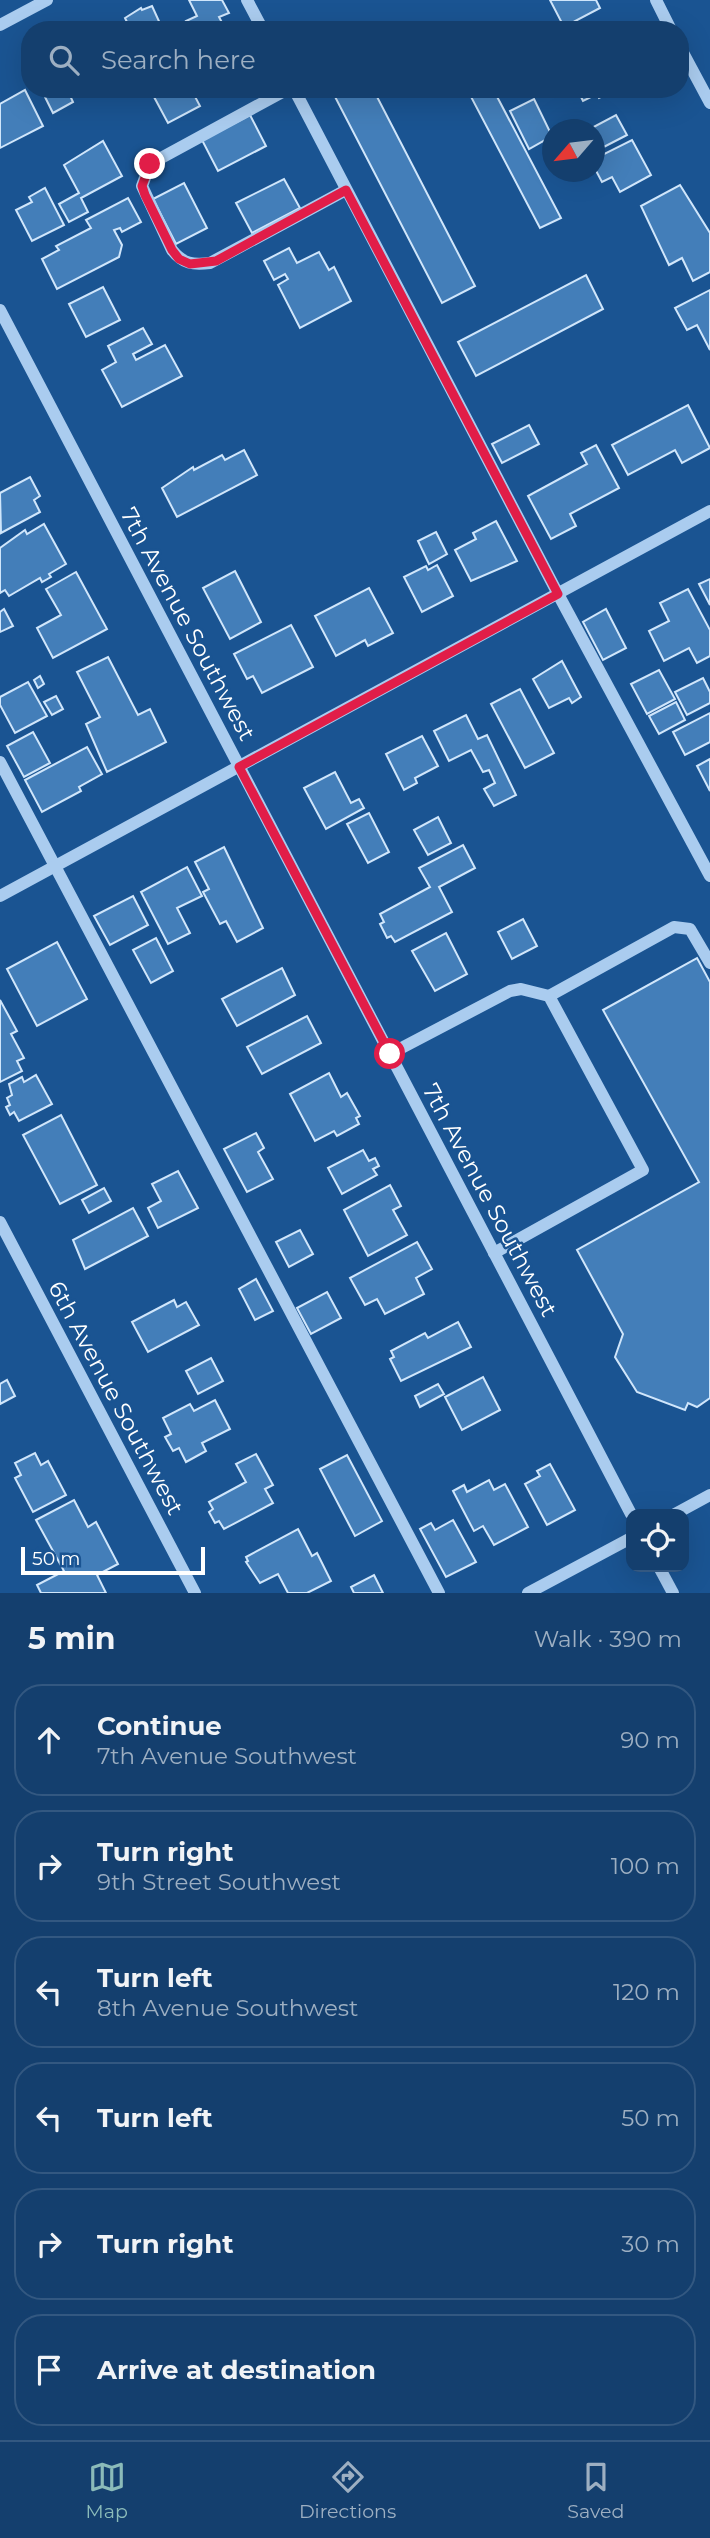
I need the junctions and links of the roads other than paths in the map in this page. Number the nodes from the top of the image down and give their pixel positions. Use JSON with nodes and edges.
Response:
{"nodes":[{"id":1,"x":47,"y":0,"type":"edge"},
{"id":2,"x":247,"y":0,"type":"edge"},
{"id":3,"x":656,"y":0,"type":"edge"},
{"id":4,"x":258,"y":21,"type":"edge"},
{"id":5,"x":666,"y":21,"type":"edge"},
{"id":6,"x":0,"y":25,"type":"edge"},
{"id":7,"x":689,"y":64,"type":"edge"},
{"id":8,"x":271,"y":98,"type":"edge"},
{"id":9,"x":299,"y":98,"type":"edge"},
{"id":10,"x":710,"y":103,"type":"edge"},
{"id":11,"x":346,"y":190,"type":"junction"},
{"id":12,"x":0,"y":310,"type":"edge"},
{"id":13,"x":710,"y":512,"type":"edge"},
{"id":14,"x":558,"y":594,"type":"junction"},
{"id":15,"x":0,"y":762,"type":"edge"},
{"id":16,"x":239,"y":767,"type":"junction"},
{"id":17,"x":54,"y":867,"type":"junction"},
{"id":18,"x":710,"y":876,"type":"edge"},
{"id":19,"x":0,"y":896,"type":"edge"},
{"id":20,"x":710,"y":963,"type":"edge"},
{"id":21,"x":549,"y":996,"type":"junction"},
{"id":22,"x":390,"y":1054,"type":"junction"},
{"id":23,"x":0,"y":1222,"type":"edge"},
{"id":24,"x":494,"y":1253,"type":"junction"},
{"id":25,"x":710,"y":1495,"type":"edge"},
{"id":26,"x":628,"y":1509,"type":"edge"},
{"id":27,"x":684,"y":1509,"type":"edge"},
{"id":28,"x":626,"y":1541,"type":"edge"},
{"id":29,"x":662,"y":1572,"type":"edge"},
{"id":30,"x":195,"y":1593,"type":"edge"},
{"id":31,"x":439,"y":1593,"type":"edge"},
{"id":32,"x":528,"y":1593,"type":"edge"},
{"id":33,"x":673,"y":1593,"type":"edge"}],
"edges":[{"from":1,"to":6,"type":"street"},
{"from":2,"to":4,"type":"street"},
{"from":3,"to":5,"type":"street"},
{"from":7,"to":10,"type":"street"},
{"from":8,"to":11,"type":"street"},
{"from":9,"to":11,"type":"street"},
{"from":11,"to":14,"type":"street"},
{"from":12,"to":16,"type":"street","name":"7th Avenue Southwest"},
{"from":13,"to":14,"type":"street"},
{"from":14,"to":16,"type":"street"},
{"from":14,"to":18,"type":"street"},
{"from":15,"to":17,"type":"street"},
{"from":16,"to":17,"type":"street"},
{"from":16,"to":22,"type":"street","name":"7th Avenue Southwest"},
{"from":17,"to":19,"type":"street"},
{"from":17,"to":31,"type":"street"},
{"from":20,"to":21,"type":"street"},
{"from":21,"to":22,"type":"street"},
{"from":21,"to":24,"type":"street"},
{"from":22,"to":24,"type":"street","name":"7th Avenue Southwest"},
{"from":23,"to":30,"type":"street","name":"6th Avenue Southwest"},
{"from":24,"to":26,"type":"street","name":"7th Avenue Southwest"},
{"from":25,"to":27,"type":"street"},
{"from":28,"to":32,"type":"street"},
{"from":29,"to":33,"type":"street"}]}
